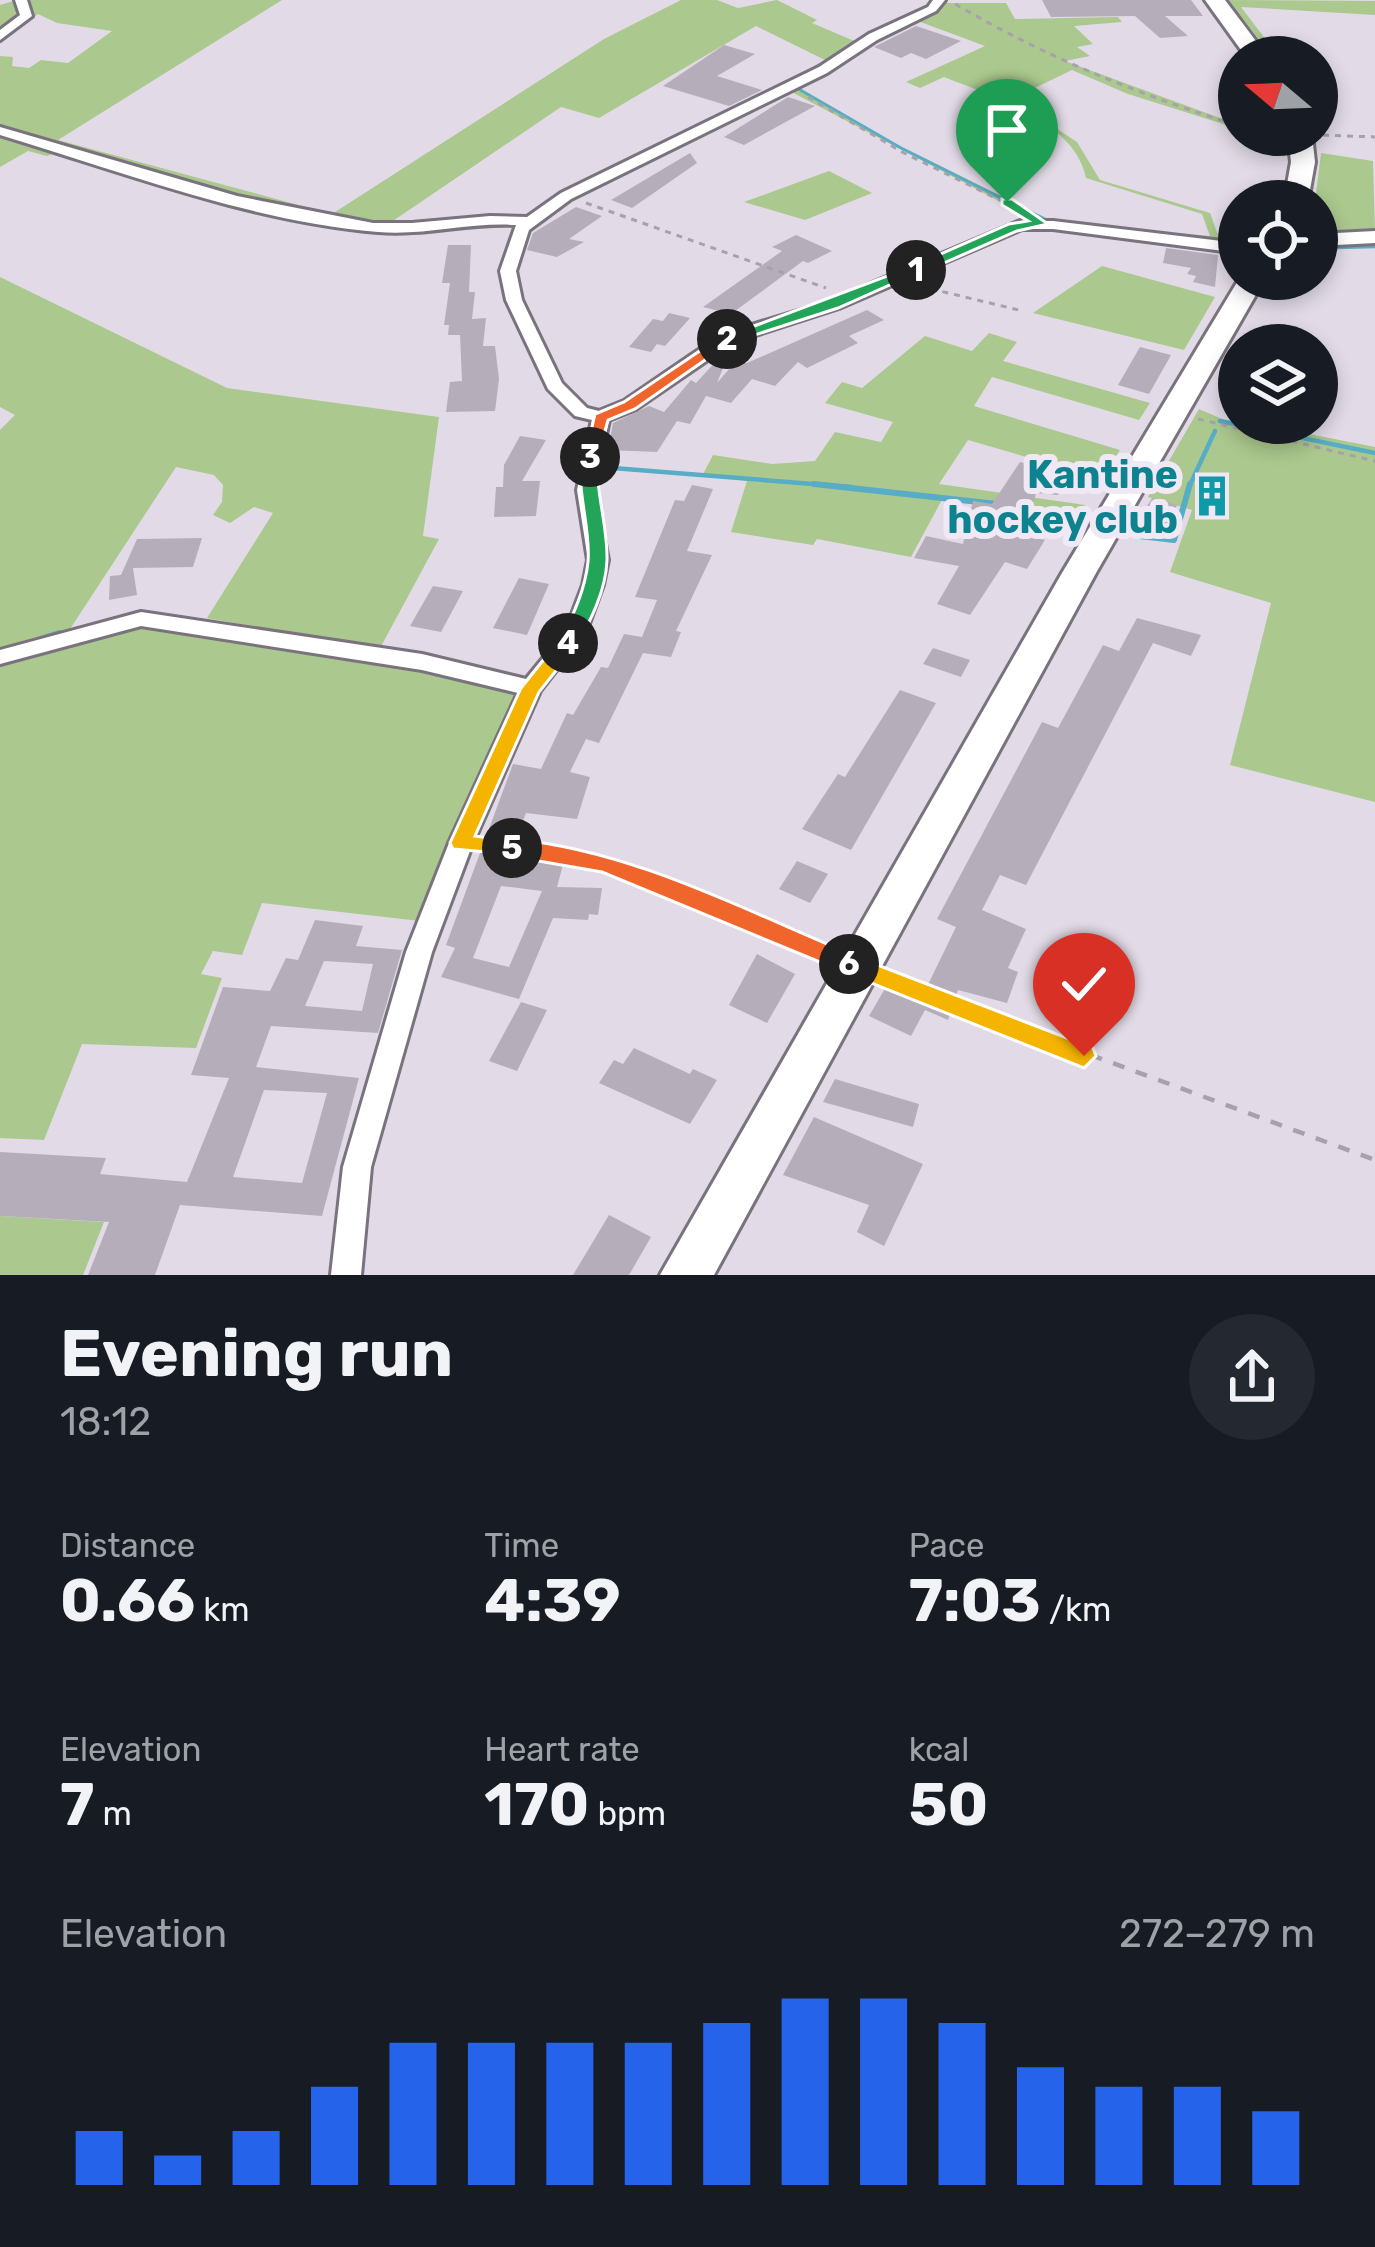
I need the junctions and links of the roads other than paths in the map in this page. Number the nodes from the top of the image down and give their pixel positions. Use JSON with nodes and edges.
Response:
{"nodes":[{"id":1,"x":21,"y":0,"type":"edge"},
{"id":2,"x":939,"y":0,"type":"edge"},
{"id":3,"x":1215,"y":0,"type":"edge"},
{"id":4,"x":0,"y":36,"type":"edge"},
{"id":5,"x":1242,"y":36,"type":"edge"},
{"id":6,"x":0,"y":131,"type":"edge"},
{"id":7,"x":529,"y":222,"type":"junction"},
{"id":8,"x":1375,"y":237,"type":"edge"},
{"id":9,"x":1338,"y":239,"type":"edge"},
{"id":10,"x":1218,"y":245,"type":"edge"},
{"id":11,"x":1240,"y":300,"type":"edge"},
{"id":12,"x":601,"y":417,"type":"junction"},
{"id":13,"x":0,"y":657,"type":"edge"},
{"id":14,"x":531,"y":688,"type":"junction"},
{"id":15,"x":346,"y":1275,"type":"edge"},
{"id":16,"x":686,"y":1275,"type":"edge"}],
"edges":[{"from":1,"to":4,"type":"street"},
{"from":2,"to":7,"type":"street"},
{"from":3,"to":5,"type":"main road"},
{"from":6,"to":7,"type":"street"},
{"from":7,"to":12,"type":"street"},
{"from":8,"to":9,"type":"street"},
{"from":10,"to":12,"type":"street"},
{"from":11,"to":16,"type":"main road"},
{"from":12,"to":14,"type":"street"},
{"from":13,"to":14,"type":"street"},
{"from":14,"to":15,"type":"street"}]}
